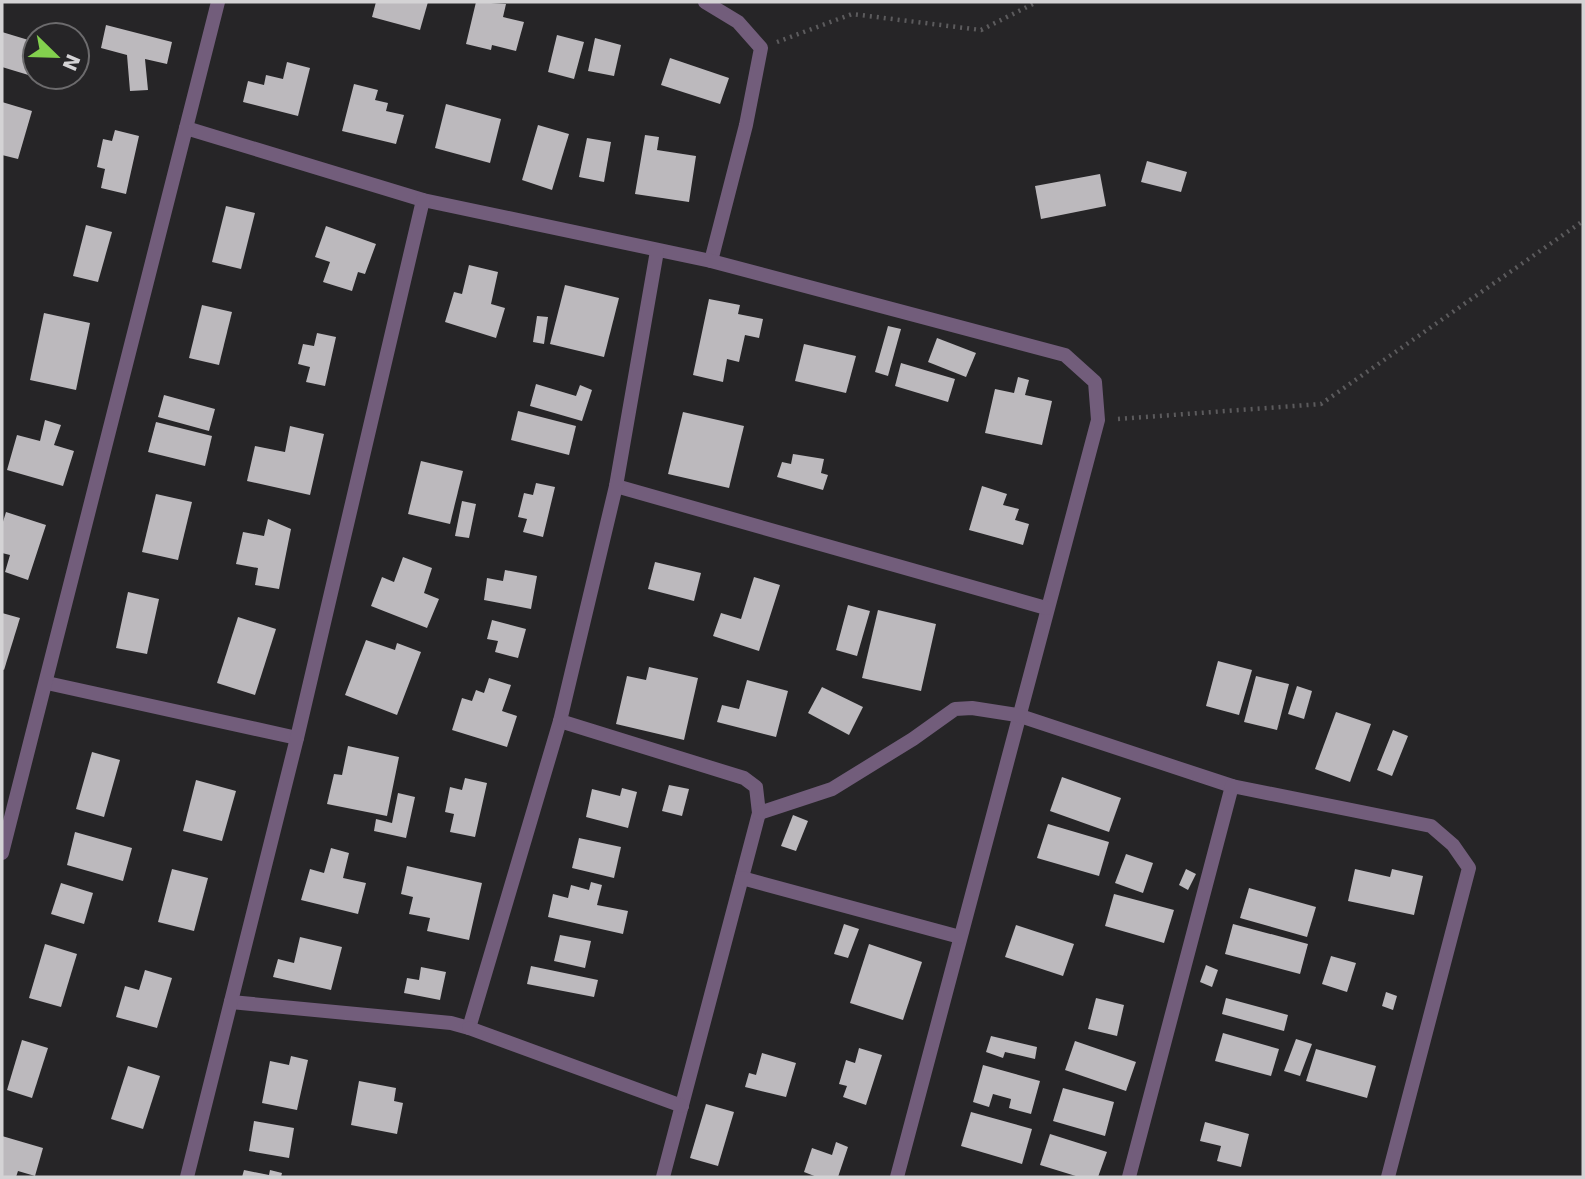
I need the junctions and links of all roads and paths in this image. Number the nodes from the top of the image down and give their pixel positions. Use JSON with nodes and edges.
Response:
{"nodes":[{"id":1,"x":218,"y":2,"type":"edge"},
{"id":2,"x":705,"y":2,"type":"edge"},
{"id":3,"x":1037,"y":2,"type":"edge"},
{"id":4,"x":761,"y":48,"type":"junction"},
{"id":5,"x":186,"y":128,"type":"junction"},
{"id":6,"x":423,"y":200,"type":"junction"},
{"id":7,"x":1583,"y":221,"type":"edge"},
{"id":8,"x":657,"y":251,"type":"junction"},
{"id":9,"x":711,"y":261,"type":"junction"},
{"id":10,"x":1098,"y":420,"type":"junction"},
{"id":11,"x":616,"y":486,"type":"junction"},
{"id":12,"x":1046,"y":608,"type":"junction"},
{"id":13,"x":47,"y":683,"type":"junction"},
{"id":14,"x":1017,"y":715,"type":"junction"},
{"id":15,"x":560,"y":721,"type":"junction"},
{"id":16,"x":298,"y":738,"type":"junction"},
{"id":17,"x":1232,"y":786,"type":"junction"},
{"id":18,"x":759,"y":813,"type":"junction"},
{"id":19,"x":2,"y":853,"type":"edge"},
{"id":20,"x":742,"y":878,"type":"junction"},
{"id":21,"x":960,"y":937,"type":"junction"},
{"id":22,"x":231,"y":1002,"type":"junction"},
{"id":23,"x":469,"y":1028,"type":"junction"},
{"id":24,"x":682,"y":1106,"type":"junction"},
{"id":25,"x":187,"y":1177,"type":"edge"},
{"id":26,"x":663,"y":1177,"type":"edge"},
{"id":27,"x":897,"y":1177,"type":"edge"},
{"id":28,"x":1129,"y":1177,"type":"edge"},
{"id":29,"x":1388,"y":1177,"type":"edge"}],
"edges":[{"from":1,"to":5,"type":"street"},
{"from":2,"to":4,"type":"street"},
{"from":3,"to":4,"type":"path"},
{"from":4,"to":9,"type":"street"},
{"from":5,"to":6,"type":"street"},
{"from":5,"to":13,"type":"street"},
{"from":6,"to":8,"type":"street"},
{"from":6,"to":16,"type":"street"},
{"from":7,"to":10,"type":"path"},
{"from":8,"to":9,"type":"street"},
{"from":8,"to":11,"type":"street"},
{"from":9,"to":10,"type":"street"},
{"from":10,"to":12,"type":"street"},
{"from":11,"to":12,"type":"street"},
{"from":11,"to":15,"type":"street"},
{"from":12,"to":14,"type":"street"},
{"from":13,"to":16,"type":"street"},
{"from":13,"to":19,"type":"street"},
{"from":14,"to":17,"type":"street"},
{"from":14,"to":18,"type":"street"},
{"from":14,"to":21,"type":"street"},
{"from":15,"to":18,"type":"street"},
{"from":15,"to":23,"type":"street"},
{"from":16,"to":22,"type":"street"},
{"from":17,"to":28,"type":"street"},
{"from":17,"to":29,"type":"street"},
{"from":18,"to":20,"type":"street"},
{"from":20,"to":21,"type":"street"},
{"from":20,"to":24,"type":"street"},
{"from":21,"to":27,"type":"street"},
{"from":22,"to":23,"type":"street"},
{"from":22,"to":25,"type":"street"},
{"from":23,"to":24,"type":"street"},
{"from":24,"to":26,"type":"street"}]}
